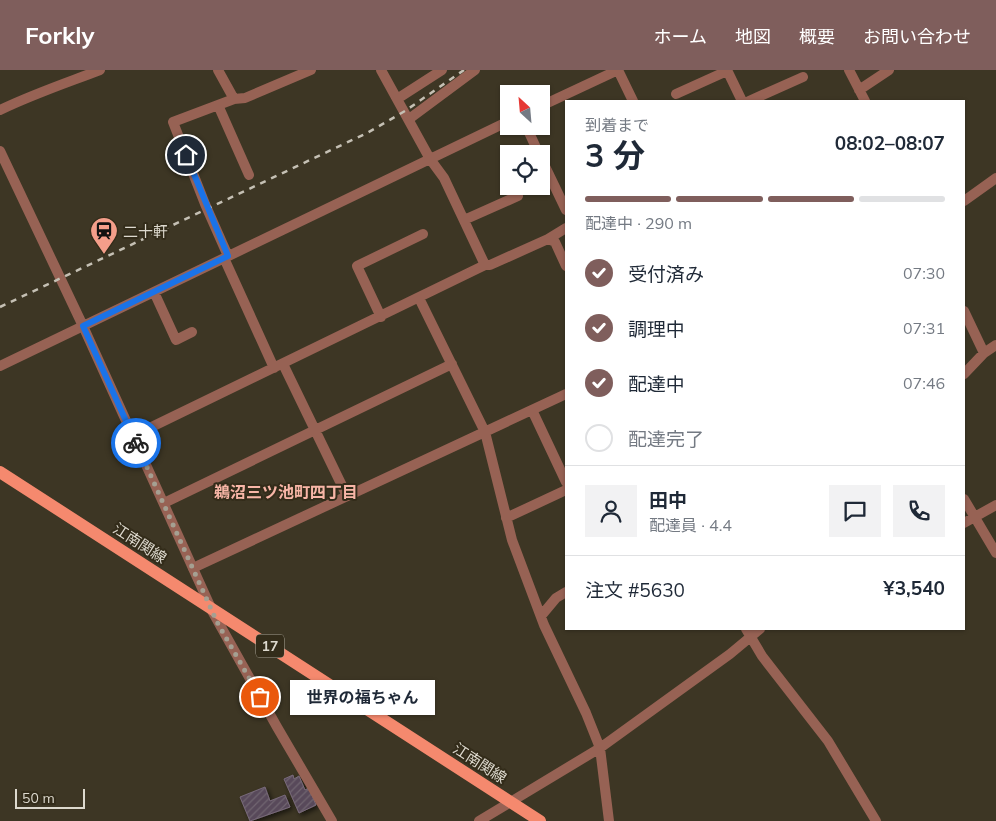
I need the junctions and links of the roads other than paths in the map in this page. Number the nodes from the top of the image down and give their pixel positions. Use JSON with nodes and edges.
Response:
{"nodes":[{"id":1,"x":100,"y":70,"type":"edge"},
{"id":2,"x":218,"y":70,"type":"edge"},
{"id":3,"x":311,"y":70,"type":"edge"},
{"id":4,"x":381,"y":70,"type":"edge"},
{"id":5,"x":442,"y":70,"type":"edge"},
{"id":6,"x":475,"y":70,"type":"edge"},
{"id":7,"x":618,"y":70,"type":"edge"},
{"id":8,"x":727,"y":70,"type":"edge"},
{"id":9,"x":850,"y":70,"type":"edge"},
{"id":10,"x":888,"y":70,"type":"edge"},
{"id":11,"x":803,"y":77,"type":"dead end"},
{"id":12,"x":859,"y":90,"type":"junction"},
{"id":13,"x":676,"y":94,"type":"dead end"},
{"id":14,"x":234,"y":99,"type":"junction"},
{"id":15,"x":398,"y":99,"type":"junction"},
{"id":16,"x":633,"y":100,"type":"edge"},
{"id":17,"x":742,"y":100,"type":"edge"},
{"id":18,"x":750,"y":100,"type":"edge"},
{"id":19,"x":864,"y":100,"type":"edge"},
{"id":20,"x":550,"y":102,"type":"edge"},
{"id":21,"x":218,"y":105,"type":"junction"},
{"id":22,"x":0,"y":110,"type":"edge"},
{"id":23,"x":409,"y":119,"type":"junction"},
{"id":24,"x":500,"y":126,"type":"edge"},
{"id":25,"x":0,"y":151,"type":"edge"},
{"id":26,"x":430,"y":159,"type":"junction"},
{"id":27,"x":249,"y":175,"type":"dead end"},
{"id":28,"x":550,"y":177,"type":"edge"},
{"id":29,"x":996,"y":178,"type":"edge"},
{"id":30,"x":518,"y":196,"type":"dead end"},
{"id":31,"x":965,"y":200,"type":"edge"},
{"id":32,"x":565,"y":208,"type":"edge"},
{"id":33,"x":464,"y":220,"type":"junction"},
{"id":34,"x":565,"y":229,"type":"edge"},
{"id":35,"x":423,"y":234,"type":"dead end"},
{"id":36,"x":548,"y":239,"type":"junction"},
{"id":37,"x":226,"y":257,"type":"junction"},
{"id":38,"x":565,"y":259,"type":"edge"},
{"id":39,"x":486,"y":265,"type":"junction"},
{"id":40,"x":154,"y":292,"type":"junction"},
{"id":41,"x":419,"y":298,"type":"junction"},
{"id":42,"x":965,"y":313,"type":"edge"},
{"id":43,"x":381,"y":317,"type":"junction"},
{"id":44,"x":83,"y":326,"type":"junction"},
{"id":45,"x":192,"y":332,"type":"dead end"},
{"id":46,"x":975,"y":334,"type":"junction"},
{"id":47,"x":965,"y":339,"type":"edge"},
{"id":48,"x":996,"y":345,"type":"edge"},
{"id":49,"x":984,"y":352,"type":"junction"},
{"id":50,"x":452,"y":364,"type":"junction"},
{"id":51,"x":0,"y":366,"type":"edge"},
{"id":52,"x":279,"y":366,"type":"junction"},
{"id":53,"x":965,"y":373,"type":"edge"},
{"id":54,"x":565,"y":394,"type":"edge"},
{"id":55,"x":532,"y":410,"type":"junction"},
{"id":56,"x":314,"y":429,"type":"junction"},
{"id":57,"x":485,"y":432,"type":"junction"},
{"id":58,"x":133,"y":436,"type":"junction"},
{"id":59,"x":0,"y":472,"type":"edge"},
{"id":60,"x":565,"y":480,"type":"edge"},
{"id":61,"x":565,"y":490,"type":"edge"},
{"id":62,"x":347,"y":496,"type":"junction"},
{"id":63,"x":965,"y":501,"type":"edge"},
{"id":64,"x":164,"y":503,"type":"junction"},
{"id":65,"x":996,"y":505,"type":"edge"},
{"id":66,"x":975,"y":517,"type":"junction"},
{"id":67,"x":506,"y":518,"type":"junction"},
{"id":68,"x":965,"y":522,"type":"edge"},
{"id":69,"x":996,"y":553,"type":"edge"},
{"id":70,"x":193,"y":568,"type":"junction"},
{"id":71,"x":565,"y":593,"type":"edge"},
{"id":72,"x":211,"y":609,"type":"junction"},
{"id":73,"x":541,"y":616,"type":"junction"},
{"id":74,"x":748,"y":633,"type":"edge"},
{"id":75,"x":600,"y":748,"type":"junction"},
{"id":76,"x":511,"y":802,"type":"junction"},
{"id":77,"x":332,"y":821,"type":"edge"},
{"id":78,"x":479,"y":821,"type":"edge"},
{"id":79,"x":540,"y":821,"type":"edge"},
{"id":80,"x":609,"y":821,"type":"edge"},
{"id":81,"x":876,"y":821,"type":"edge"}],
"edges":[{"from":1,"to":22,"type":"street"},
{"from":2,"to":14,"type":"street"},
{"from":3,"to":14,"type":"street"},
{"from":4,"to":15,"type":"street"},
{"from":5,"to":15,"type":"street"},
{"from":6,"to":23,"type":"street"},
{"from":7,"to":16,"type":"street"},
{"from":7,"to":20,"type":"street"},
{"from":8,"to":13,"type":"street"},
{"from":8,"to":17,"type":"street"},
{"from":9,"to":12,"type":"street"},
{"from":10,"to":12,"type":"street"},
{"from":11,"to":18,"type":"street"},
{"from":12,"to":19,"type":"street"},
{"from":14,"to":21,"type":"street"},
{"from":15,"to":23,"type":"street"},
{"from":21,"to":27,"type":"street"},
{"from":21,"to":37,"type":"street"},
{"from":23,"to":26,"type":"street"},
{"from":24,"to":26,"type":"street"},
{"from":25,"to":44,"type":"street"},
{"from":26,"to":33,"type":"street"},
{"from":26,"to":37,"type":"street"},
{"from":28,"to":32,"type":"street"},
{"from":29,"to":31,"type":"street"},
{"from":30,"to":33,"type":"street"},
{"from":33,"to":39,"type":"street"},
{"from":34,"to":36,"type":"street"},
{"from":35,"to":43,"type":"street"},
{"from":36,"to":38,"type":"street"},
{"from":36,"to":39,"type":"street"},
{"from":37,"to":40,"type":"street"},
{"from":37,"to":52,"type":"street"},
{"from":39,"to":41,"type":"street"},
{"from":40,"to":44,"type":"street"},
{"from":40,"to":45,"type":"street"},
{"from":41,"to":43,"type":"street"},
{"from":41,"to":50,"type":"street"},
{"from":42,"to":46,"type":"street"},
{"from":43,"to":52,"type":"street"},
{"from":44,"to":51,"type":"street"},
{"from":44,"to":58,"type":"street"},
{"from":46,"to":47,"type":"street"},
{"from":46,"to":49,"type":"street"},
{"from":48,"to":49,"type":"street"},
{"from":49,"to":53,"type":"street"},
{"from":50,"to":56,"type":"street"},
{"from":50,"to":57,"type":"street"},
{"from":52,"to":56,"type":"street"},
{"from":52,"to":58,"type":"street"},
{"from":54,"to":55,"type":"street"},
{"from":55,"to":57,"type":"street"},
{"from":55,"to":60,"type":"street"},
{"from":56,"to":62,"type":"street"},
{"from":56,"to":64,"type":"street"},
{"from":57,"to":62,"type":"street"},
{"from":57,"to":67,"type":"street"},
{"from":58,"to":64,"type":"street"},
{"from":59,"to":72,"type":"main road","name":"江南関線","number":"17"},
{"from":61,"to":67,"type":"street"},
{"from":62,"to":70,"type":"street"},
{"from":63,"to":66,"type":"street"},
{"from":64,"to":70,"type":"street"},
{"from":65,"to":66,"type":"street"},
{"from":66,"to":68,"type":"street"},
{"from":66,"to":69,"type":"street"},
{"from":67,"to":73,"type":"street"},
{"from":70,"to":72,"type":"street"},
{"from":71,"to":73,"type":"street"},
{"from":72,"to":76,"type":"main road","name":"江南関線","number":"17"},
{"from":72,"to":77,"type":"street"},
{"from":73,"to":75,"type":"street"},
{"from":74,"to":75,"type":"street"},
{"from":74,"to":81,"type":"street"},
{"from":75,"to":76,"type":"street"},
{"from":75,"to":80,"type":"street"},
{"from":76,"to":78,"type":"street"},
{"from":76,"to":79,"type":"main road","name":"江南関線","number":"17"}]}
